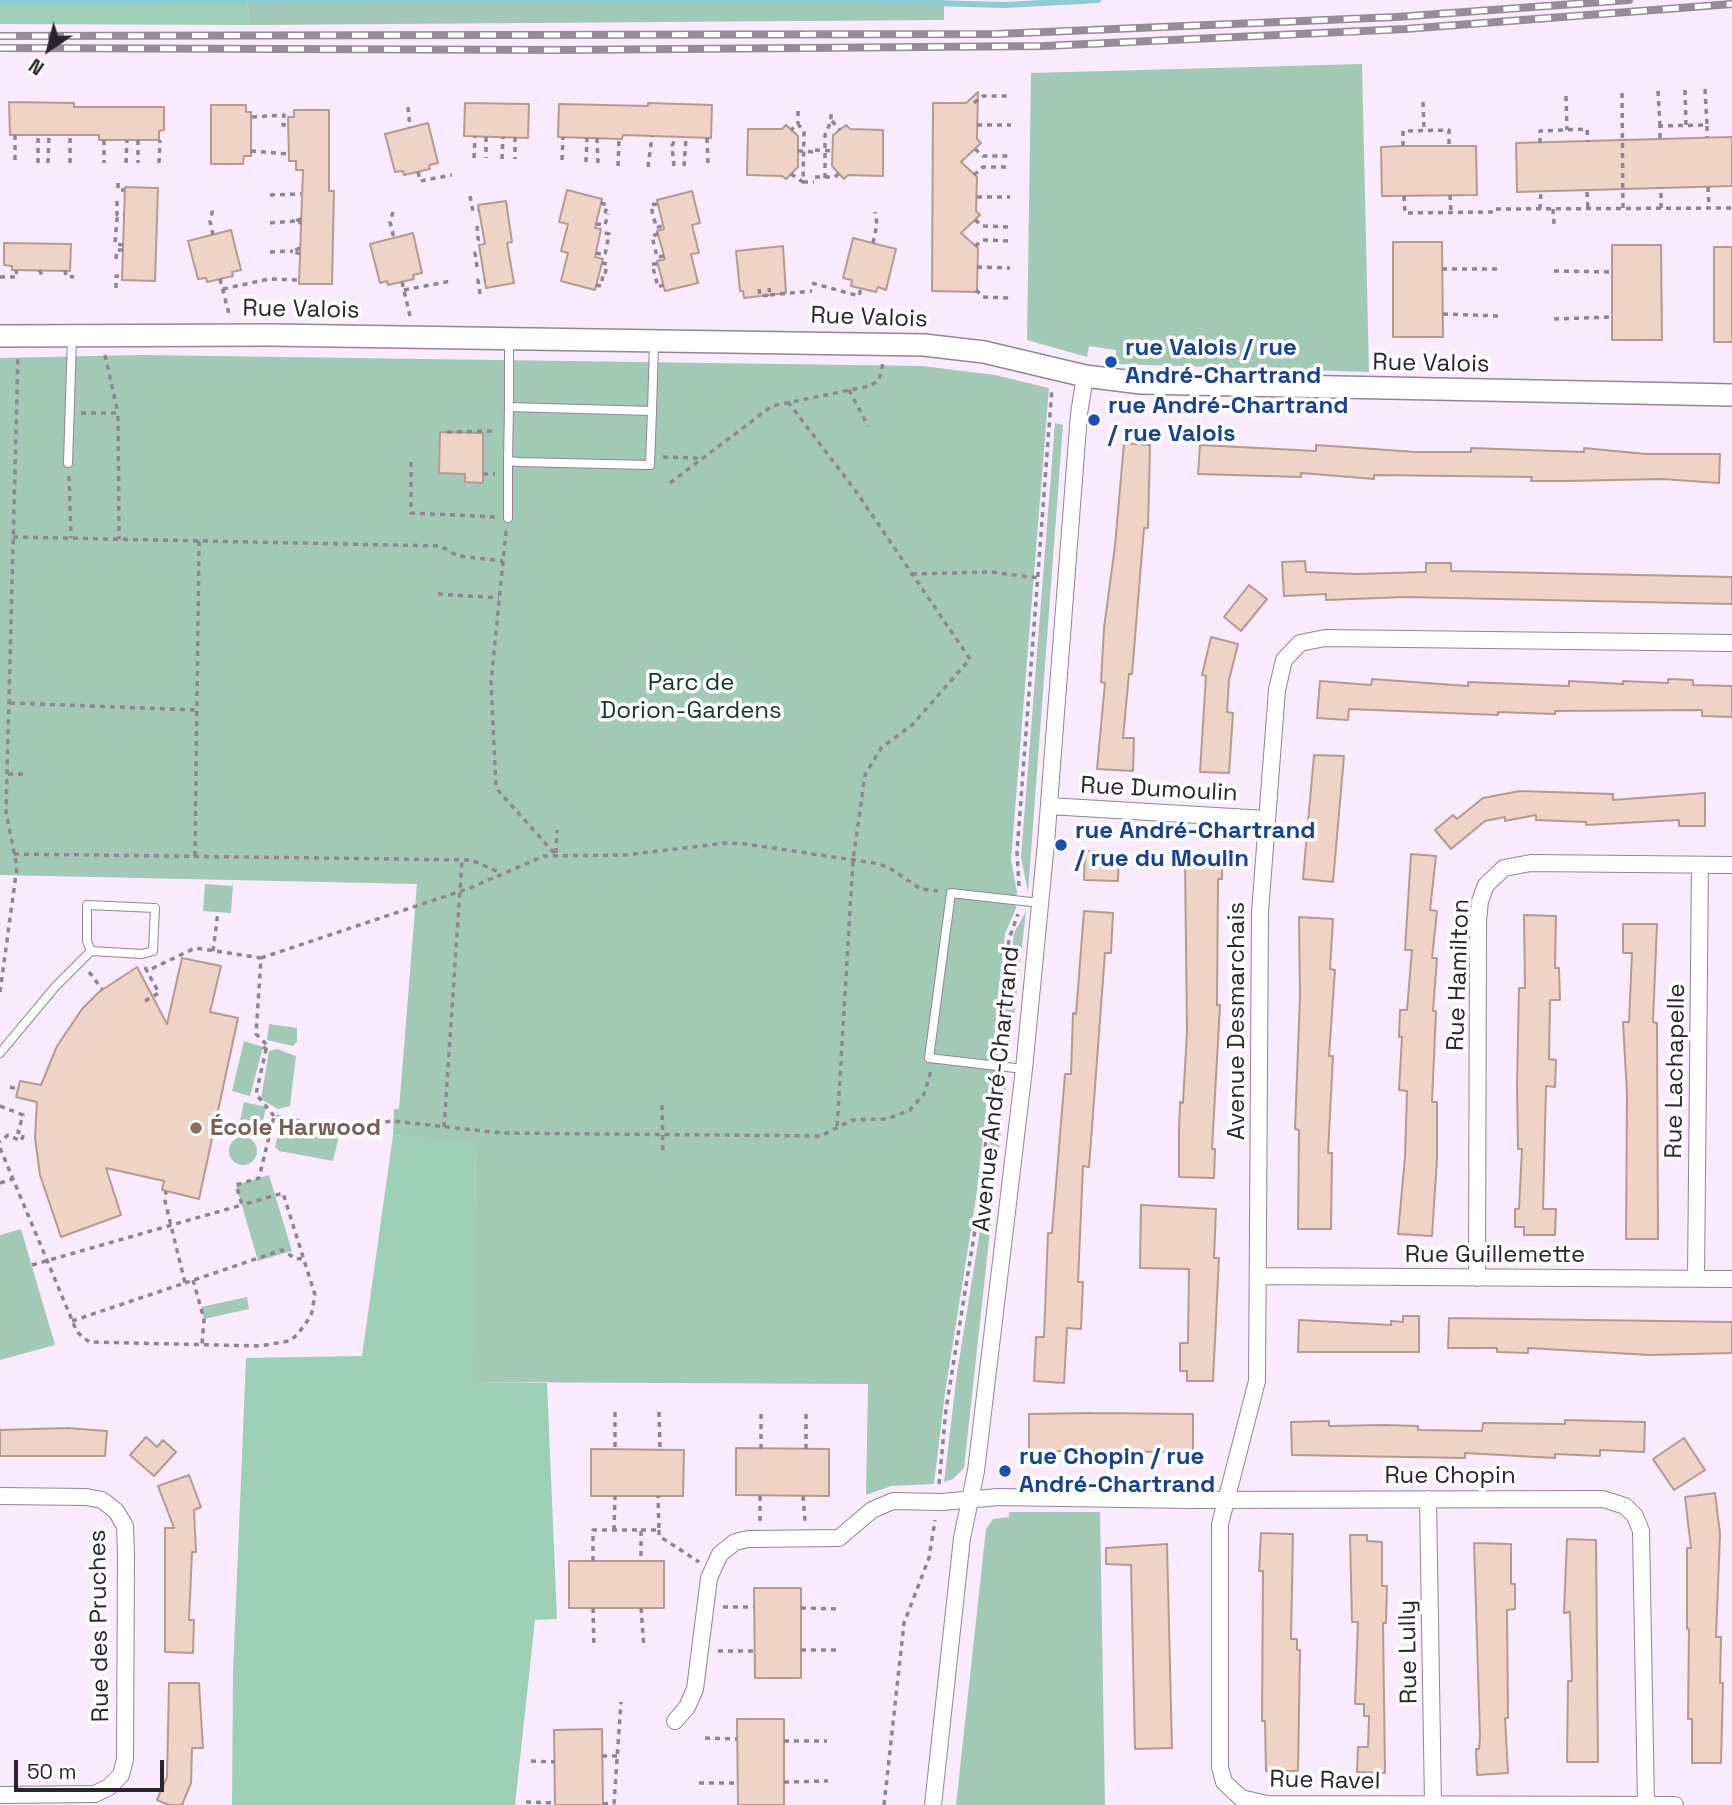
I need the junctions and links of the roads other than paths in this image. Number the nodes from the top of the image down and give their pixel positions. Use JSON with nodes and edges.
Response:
{"nodes":[{"id":1,"x":72,"y":334,"type":"junction"},
{"id":2,"x":0,"y":336,"type":"edge"},
{"id":3,"x":509,"y":338,"type":"junction"},
{"id":4,"x":654,"y":341,"type":"junction"},
{"id":5,"x":1085,"y":376,"type":"junction"},
{"id":6,"x":1732,"y":395,"type":"edge"},
{"id":7,"x":509,"y":407,"type":"junction"},
{"id":8,"x":652,"y":411,"type":"junction"},
{"id":9,"x":508,"y":461,"type":"junction"},
{"id":10,"x":68,"y":463,"type":"road end"},
{"id":11,"x":508,"y":518,"type":"road end"},
{"id":12,"x":1732,"y":643,"type":"edge"},
{"id":13,"x":1049,"y":806,"type":"junction"},
{"id":14,"x":1266,"y":819,"type":"junction"},
{"id":15,"x":1700,"y":865,"type":"junction"},
{"id":16,"x":1732,"y":865,"type":"edge"},
{"id":17,"x":1040,"y":903,"type":"junction"},
{"id":18,"x":91,"y":951,"type":"junction"},
{"id":19,"x":0,"y":1053,"type":"edge"},
{"id":20,"x":1024,"y":1069,"type":"junction"},
{"id":21,"x":1258,"y":1276,"type":"junction"},
{"id":22,"x":1477,"y":1278,"type":"junction"},
{"id":23,"x":1696,"y":1278,"type":"junction"},
{"id":24,"x":1732,"y":1279,"type":"edge"},
{"id":25,"x":0,"y":1496,"type":"edge"},
{"id":26,"x":1226,"y":1499,"type":"junction"},
{"id":27,"x":1429,"y":1499,"type":"junction"},
{"id":28,"x":969,"y":1500,"type":"junction"},
{"id":29,"x":675,"y":1721,"type":"dead end"},
{"id":30,"x":0,"y":1796,"type":"edge"},
{"id":31,"x":1433,"y":1804,"type":"edge"},
{"id":32,"x":933,"y":1805,"type":"edge"},
{"id":33,"x":1646,"y":1805,"type":"edge"},
{"id":34,"x":1675,"y":1805,"type":"edge"}],
"edges":[{"from":1,"to":2,"type":"street","name":"Rue Valois"},
{"from":1,"to":3,"type":"street","name":"Rue Valois"},
{"from":1,"to":10,"type":"lane"},
{"from":3,"to":4,"type":"street","name":"Rue Valois"},
{"from":3,"to":7,"type":"lane"},
{"from":4,"to":5,"type":"street","name":"Rue Valois"},
{"from":4,"to":8,"type":"lane"},
{"from":5,"to":6,"type":"street","name":"Rue Valois"},
{"from":5,"to":13,"type":"street","name":"Avenue André-Chartrand"},
{"from":7,"to":8,"type":"lane"},
{"from":7,"to":9,"type":"lane"},
{"from":8,"to":9,"type":"lane"},
{"from":9,"to":11,"type":"lane"},
{"from":12,"to":14,"type":"street","name":"Avenue Desmarchais"},
{"from":13,"to":14,"type":"street","name":"Rue Dumoulin"},
{"from":13,"to":17,"type":"street","name":"Avenue André-Chartrand"},
{"from":14,"to":21,"type":"street","name":"Avenue Desmarchais"},
{"from":15,"to":16,"type":"street","name":"Rue Hamilton"},
{"from":15,"to":22,"type":"street","name":"Rue Hamilton"},
{"from":15,"to":23,"type":"street","name":"Rue Lachapelle"},
{"from":17,"to":20,"type":"street","name":"Avenue André-Chartrand"},
{"from":17,"to":20,"type":"lane"},
{"from":18,"to":18,"type":"lane"},
{"from":18,"to":19,"type":"lane"},
{"from":20,"to":28,"type":"street","name":"Avenue André-Chartrand"},
{"from":21,"to":22,"type":"street","name":"Rue Guillemette"},
{"from":21,"to":26,"type":"street","name":"Avenue Desmarchais"},
{"from":22,"to":23,"type":"street","name":"Rue Guillemette"},
{"from":23,"to":24,"type":"street","name":"Rue Guillemette"},
{"from":25,"to":30,"type":"street","name":"Rue des Pruches"},
{"from":26,"to":27,"type":"street","name":"Rue Chopin"},
{"from":26,"to":28,"type":"street","name":"Rue Chopin"},
{"from":26,"to":31,"type":"street","name":"Rue Ravel"},
{"from":27,"to":31,"type":"street","name":"Rue Lully"},
{"from":27,"to":33,"type":"street","name":"Rue Chopin"},
{"from":28,"to":29,"type":"street","name":"Rue Chopin"},
{"from":28,"to":32,"type":"street","name":"Avenue André-Chartrand"},
{"from":31,"to":33,"type":"street","name":"Rue Ravel"},
{"from":33,"to":34,"type":"street","name":"Rue Ravel"}]}
